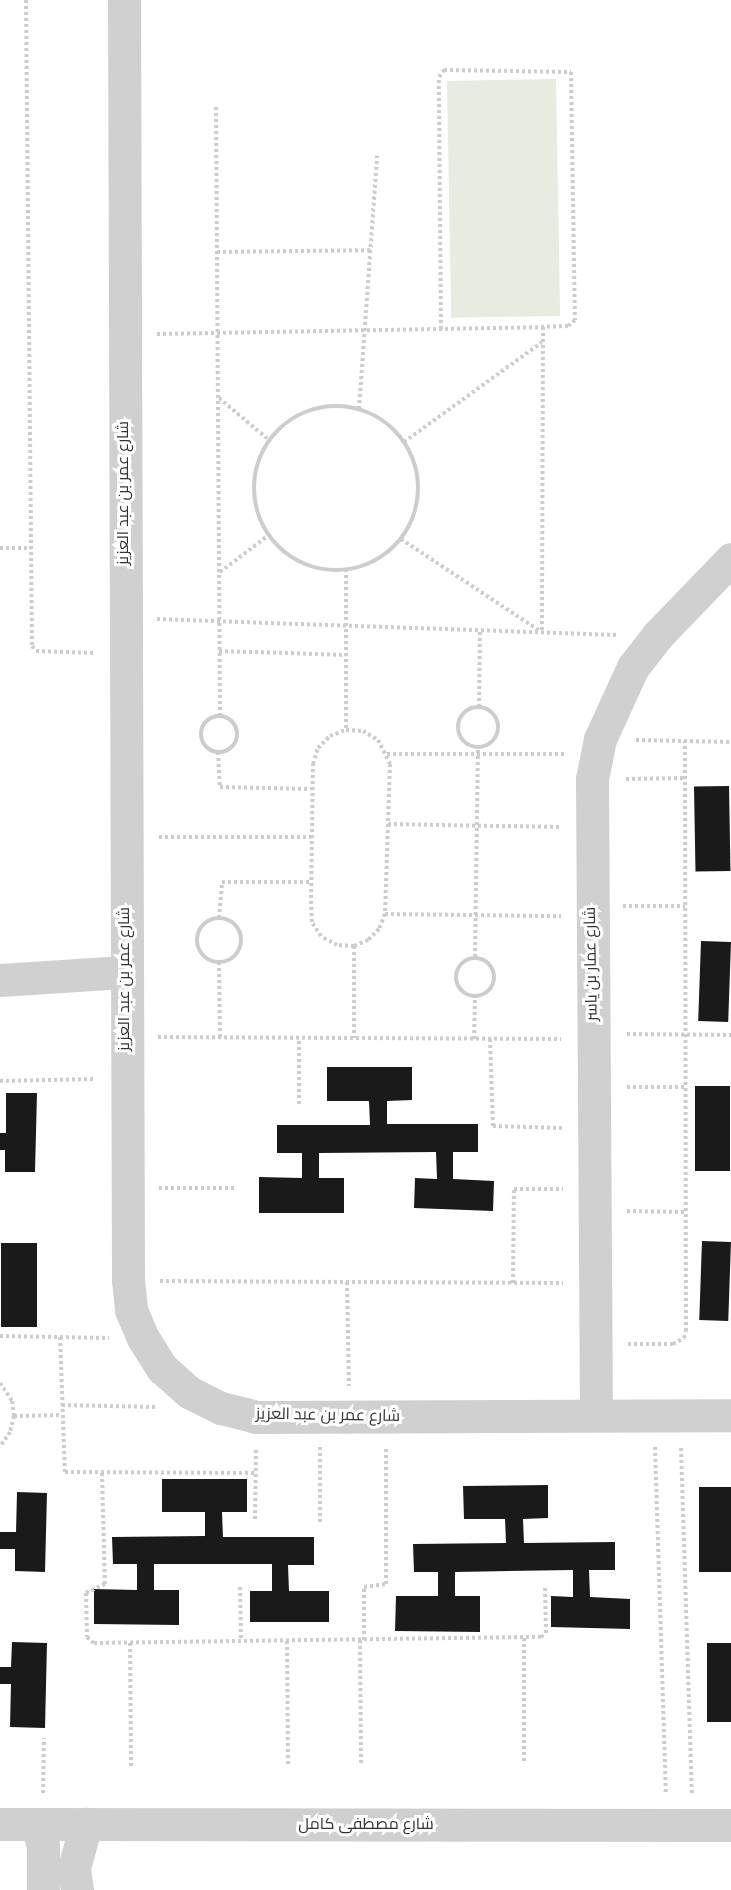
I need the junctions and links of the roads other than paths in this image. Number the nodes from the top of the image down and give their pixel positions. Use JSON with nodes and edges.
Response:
{"nodes":[{"id":1,"x":124,"y":0,"type":"edge"},
{"id":2,"x":731,"y":559,"type":"edge"},
{"id":3,"x":124,"y":972,"type":"junction"},
{"id":4,"x":0,"y":980,"type":"edge"},
{"id":5,"x":596,"y":1415,"type":"junction"},
{"id":6,"x":731,"y":1415,"type":"edge"},
{"id":7,"x":0,"y":1824,"type":"edge"},
{"id":8,"x":40,"y":1824,"type":"junction"},
{"id":9,"x":86,"y":1824,"type":"junction"},
{"id":10,"x":731,"y":1825,"type":"edge"},
{"id":11,"x":43,"y":1890,"type":"edge"},
{"id":12,"x":77,"y":1890,"type":"edge"}],
"edges":[{"from":1,"to":3,"type":"street","name":"شارع عمر بن عبد العزيز"},
{"from":2,"to":5,"type":"street","name":"شارع عمار بن ياسر"},
{"from":3,"to":4,"type":"street"},
{"from":3,"to":5,"type":"street","name":"شارع عمر بن عبد العزيز"},
{"from":5,"to":6,"type":"street","name":"شارع عمر بن عبد العزيز"},
{"from":7,"to":8,"type":"street","name":"شارع مصطفى كامل"},
{"from":8,"to":9,"type":"street","name":"شارع مصطفى كامل"},
{"from":8,"to":11,"type":"street"},
{"from":9,"to":10,"type":"street","name":"شارع مصطفى كامل"},
{"from":9,"to":12,"type":"street"}]}
